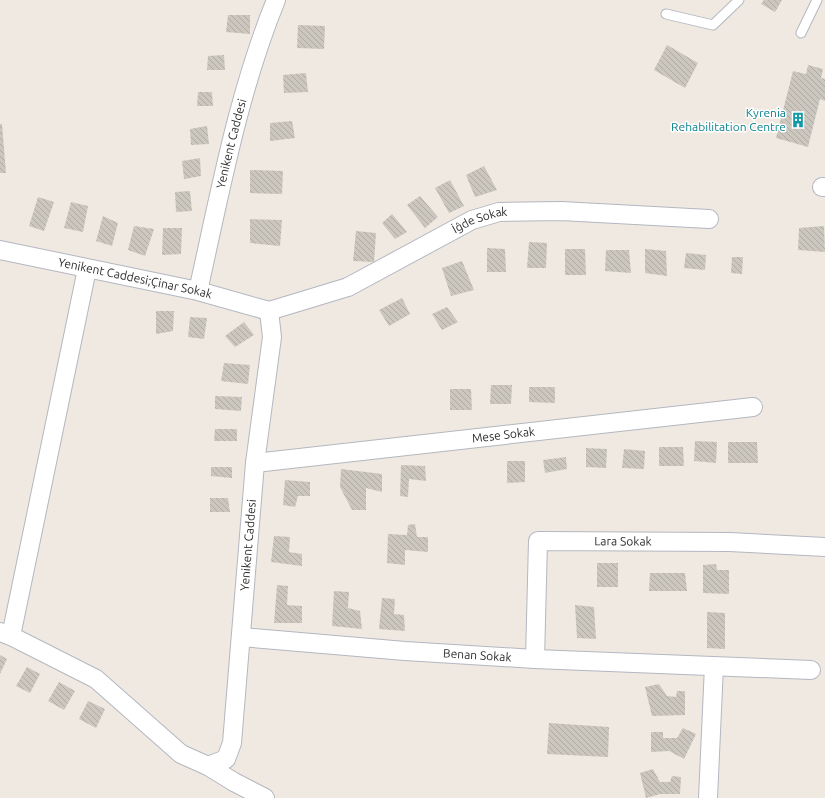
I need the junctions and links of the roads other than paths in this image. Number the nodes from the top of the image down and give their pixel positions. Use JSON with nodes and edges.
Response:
{"nodes":[{"id":1,"x":276,"y":0,"type":"edge"},
{"id":2,"x":739,"y":0,"type":"edge"},
{"id":3,"x":817,"y":0,"type":"edge"},
{"id":4,"x":666,"y":14,"type":"dead end"},
{"id":5,"x":801,"y":33,"type":"dead end"},
{"id":6,"x":709,"y":220,"type":"dead end"},
{"id":7,"x":0,"y":250,"type":"edge"},
{"id":8,"x":87,"y":269,"type":"junction"},
{"id":9,"x":198,"y":291,"type":"junction"},
{"id":10,"x":268,"y":311,"type":"junction"},
{"id":11,"x":753,"y":407,"type":"dead end"},
{"id":12,"x":255,"y":463,"type":"junction"},
{"id":13,"x":825,"y":547,"type":"edge"},
{"id":14,"x":5,"y":634,"type":"edge"},
{"id":15,"x":241,"y":637,"type":"junction"},
{"id":16,"x":535,"y":659,"type":"junction"},
{"id":17,"x":714,"y":666,"type":"junction"},
{"id":18,"x":811,"y":670,"type":"dead end"},
{"id":19,"x":208,"y":766,"type":"junction"},
{"id":20,"x":265,"y":798,"type":"edge"},
{"id":21,"x":708,"y":798,"type":"edge"}],
"edges":[{"from":1,"to":9,"type":"street","name":"Yenikent Caddesi"},
{"from":2,"to":4,"type":"lane"},
{"from":3,"to":5,"type":"lane"},
{"from":6,"to":10,"type":"street","name":"İĝde Sokak"},
{"from":7,"to":8,"type":"street","name":"Yenikent Caddesi;Çinar Sokak"},
{"from":8,"to":9,"type":"street","name":"Yenikent Caddesi;Çinar Sokak"},
{"from":8,"to":14,"type":"street"},
{"from":9,"to":10,"type":"street","name":"Yenikent Caddesi;Çinar Sokak"},
{"from":10,"to":12,"type":"street","name":"Yenikent Caddesi"},
{"from":11,"to":12,"type":"street","name":"Mese Sokak"},
{"from":12,"to":15,"type":"street","name":"Yenikent Caddesi"},
{"from":13,"to":16,"type":"street","name":"Lara Sokak"},
{"from":14,"to":19,"type":"street"},
{"from":15,"to":16,"type":"street","name":"Benan Sokak"},
{"from":15,"to":19,"type":"street","name":"Yenikent Caddesi"},
{"from":16,"to":17,"type":"street","name":"Benan Sokak"},
{"from":17,"to":18,"type":"street","name":"Benan Sokak"},
{"from":17,"to":21,"type":"street"},
{"from":19,"to":20,"type":"street"}]}
